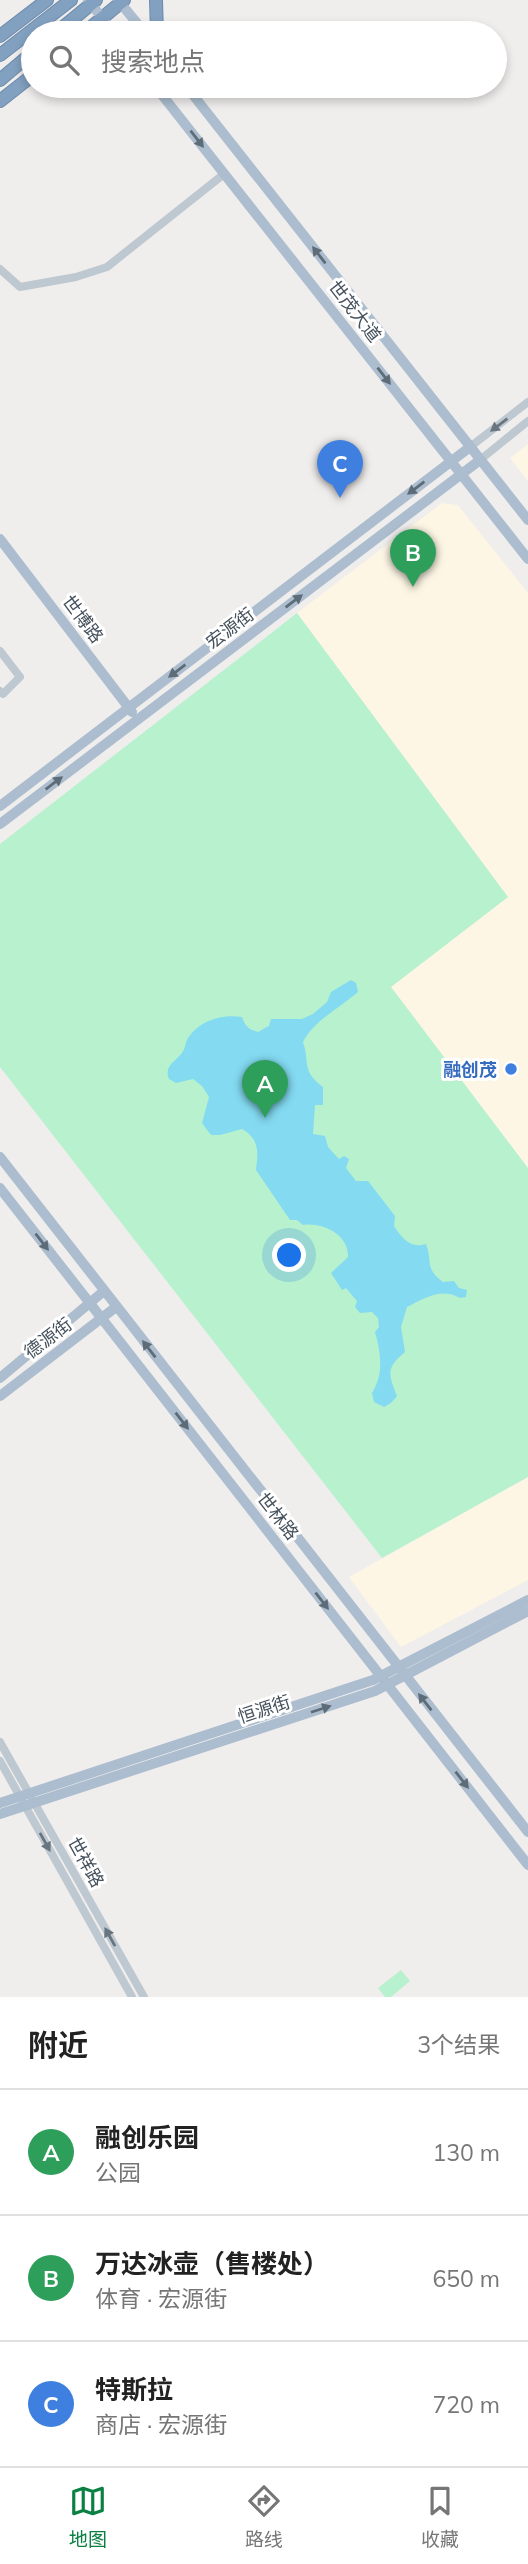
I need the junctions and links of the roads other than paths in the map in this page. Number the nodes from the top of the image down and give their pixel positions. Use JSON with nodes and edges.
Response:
{"nodes":[{"id":1,"x":39,"y":0,"type":"edge"},
{"id":2,"x":47,"y":0,"type":"edge"},
{"id":3,"x":71,"y":0,"type":"edge"},
{"id":4,"x":156,"y":0,"type":"edge"},
{"id":5,"x":92,"y":1,"type":"edge"},
{"id":6,"x":121,"y":1,"type":"edge"},
{"id":7,"x":30,"y":13,"type":"junction"},
{"id":8,"x":102,"y":18,"type":"junction"},
{"id":9,"x":44,"y":21,"type":"edge"},
{"id":10,"x":70,"y":21,"type":"edge"},
{"id":11,"x":98,"y":21,"type":"edge"},
{"id":12,"x":104,"y":21,"type":"edge"},
{"id":13,"x":136,"y":21,"type":"edge"},
{"id":14,"x":157,"y":21,"type":"edge"},
{"id":15,"x":0,"y":36,"type":"edge"},
{"id":16,"x":21,"y":39,"type":"edge"},
{"id":17,"x":0,"y":55,"type":"edge"},
{"id":18,"x":21,"y":62,"type":"edge"},
{"id":19,"x":0,"y":80,"type":"edge"},
{"id":20,"x":21,"y":84,"type":"edge"},
{"id":21,"x":164,"y":98,"type":"edge"},
{"id":22,"x":195,"y":98,"type":"edge"},
{"id":23,"x":0,"y":101,"type":"edge"},
{"id":24,"x":224,"y":174,"type":"junction"},
{"id":25,"x":0,"y":269,"type":"edge"},
{"id":26,"x":528,"y":402,"type":"edge"},
{"id":27,"x":528,"y":422,"type":"edge"},
{"id":28,"x":470,"y":447,"type":"junction"},
{"id":29,"x":480,"y":460,"type":"junction"},
{"id":30,"x":451,"y":461,"type":"junction"},
{"id":31,"x":461,"y":474,"type":"junction"},
{"id":32,"x":528,"y":520,"type":"edge"},
{"id":33,"x":0,"y":539,"type":"edge"},
{"id":34,"x":0,"y":548,"type":"edge"},
{"id":35,"x":528,"y":559,"type":"edge"},
{"id":36,"x":0,"y":651,"type":"edge"},
{"id":37,"x":0,"y":691,"type":"edge"},
{"id":38,"x":126,"y":709,"type":"junction"},
{"id":39,"x":136,"y":721,"type":"junction"},
{"id":40,"x":0,"y":806,"type":"edge"},
{"id":41,"x":0,"y":824,"type":"edge"},
{"id":42,"x":0,"y":1157,"type":"edge"},
{"id":43,"x":0,"y":1188,"type":"edge"},
{"id":44,"x":104,"y":1291,"type":"junction"},
{"id":45,"x":90,"y":1303,"type":"junction"},
{"id":46,"x":116,"y":1307,"type":"junction"},
{"id":47,"x":102,"y":1319,"type":"junction"},
{"id":48,"x":0,"y":1378,"type":"edge"},
{"id":49,"x":0,"y":1396,"type":"edge"},
{"id":50,"x":528,"y":1600,"type":"edge"},
{"id":51,"x":528,"y":1611,"type":"edge"},
{"id":52,"x":402,"y":1671,"type":"junction"},
{"id":53,"x":384,"y":1680,"type":"junction"},
{"id":54,"x":0,"y":1742,"type":"edge"},
{"id":55,"x":0,"y":1761,"type":"edge"},
{"id":56,"x":27,"y":1799,"type":"junction"},
{"id":57,"x":0,"y":1803,"type":"edge"},
{"id":58,"x":0,"y":1814,"type":"edge"},
{"id":59,"x":528,"y":1832,"type":"edge"},
{"id":60,"x":528,"y":1865,"type":"edge"},
{"id":61,"x":132,"y":1997,"type":"edge"},
{"id":62,"x":144,"y":1997,"type":"edge"}],
"edges":[{"from":1,"to":7,"type":"highway"},
{"from":2,"to":7,"type":"highway"},
{"from":3,"to":9,"type":"highway"},
{"from":4,"to":14,"type":"highway"},
{"from":5,"to":8,"type":"main road"},
{"from":5,"to":10,"type":"highway"},
{"from":6,"to":8,"type":"highway"},
{"from":6,"to":13,"type":"main road"},
{"from":7,"to":15,"type":"highway"},
{"from":8,"to":11,"type":"highway"},
{"from":8,"to":12,"type":"main road"},
{"from":16,"to":17,"type":"highway"},
{"from":18,"to":19,"type":"highway"},
{"from":20,"to":23,"type":"highway"},
{"from":21,"to":24,"type":"main road","name":"世茂大道","one_way":true},
{"from":28,"to":22,"type":"main road","name":"世茂大道","one_way":true},
{"from":24,"to":25,"type":"street"},
{"from":24,"to":30,"type":"main road","name":"世茂大道","one_way":true},
{"from":26,"to":28,"type":"street","one_way":true},
{"from":27,"to":29,"type":"street"},
{"from":28,"to":29,"type":"main road","name":"世茂大道"},
{"from":28,"to":30,"type":"main road","name":"宏源街"},
{"from":29,"to":31,"type":"main road","name":"宏源街"},
{"from":29,"to":32,"type":"main road","name":"世茂大道"},
{"from":30,"to":31,"type":"main road","name":"世茂大道"},
{"from":30,"to":38,"type":"main road","name":"宏源街","one_way":true},
{"from":31,"to":35,"type":"main road","name":"世茂大道"},
{"from":39,"to":31,"type":"main road","name":"宏源街","one_way":true},
{"from":33,"to":38,"type":"main road","name":"世博路"},
{"from":34,"to":38,"type":"main road","name":"世博路"},
{"from":36,"to":37,"type":"street"},
{"from":38,"to":39,"type":"main road","name":"世博路"},
{"from":38,"to":40,"type":"main road","name":"宏源街"},
{"from":41,"to":39,"type":"main road","name":"宏源街","one_way":true},
{"from":42,"to":44,"type":"main road","name":"世林路"},
{"from":43,"to":45,"type":"main road","name":"世林路","one_way":true},
{"from":44,"to":45,"type":"main road","name":"德源街"},
{"from":44,"to":46,"type":"main road","name":"世林路"},
{"from":45,"to":47,"type":"main road","name":"世林路"},
{"from":45,"to":48,"type":"main road","name":"德源街"},
{"from":46,"to":47,"type":"main road","name":"德源街"},
{"from":52,"to":46,"type":"main road","name":"世林路","one_way":true},
{"from":47,"to":49,"type":"main road","name":"德源街"},
{"from":47,"to":53,"type":"main road","name":"世林路","one_way":true},
{"from":50,"to":52,"type":"main road","name":"恒源街"},
{"from":51,"to":52,"type":"main road","name":"恒源街"},
{"from":52,"to":53,"type":"main road","name":"恒源街"},
{"from":59,"to":52,"type":"main road","name":"世林路","one_way":true},
{"from":53,"to":56,"type":"main road","name":"恒源街"},
{"from":53,"to":60,"type":"main road","name":"世林路","one_way":true},
{"from":54,"to":56,"type":"street","name":"世祥路"},
{"from":55,"to":56,"type":"street","name":"世祥路"},
{"from":56,"to":57,"type":"main road","name":"恒源街"},
{"from":56,"to":58,"type":"main road","name":"恒源街"},
{"from":56,"to":61,"type":"street","name":"世祥路","one_way":true},
{"from":62,"to":56,"type":"street","name":"世祥路","one_way":true}]}
